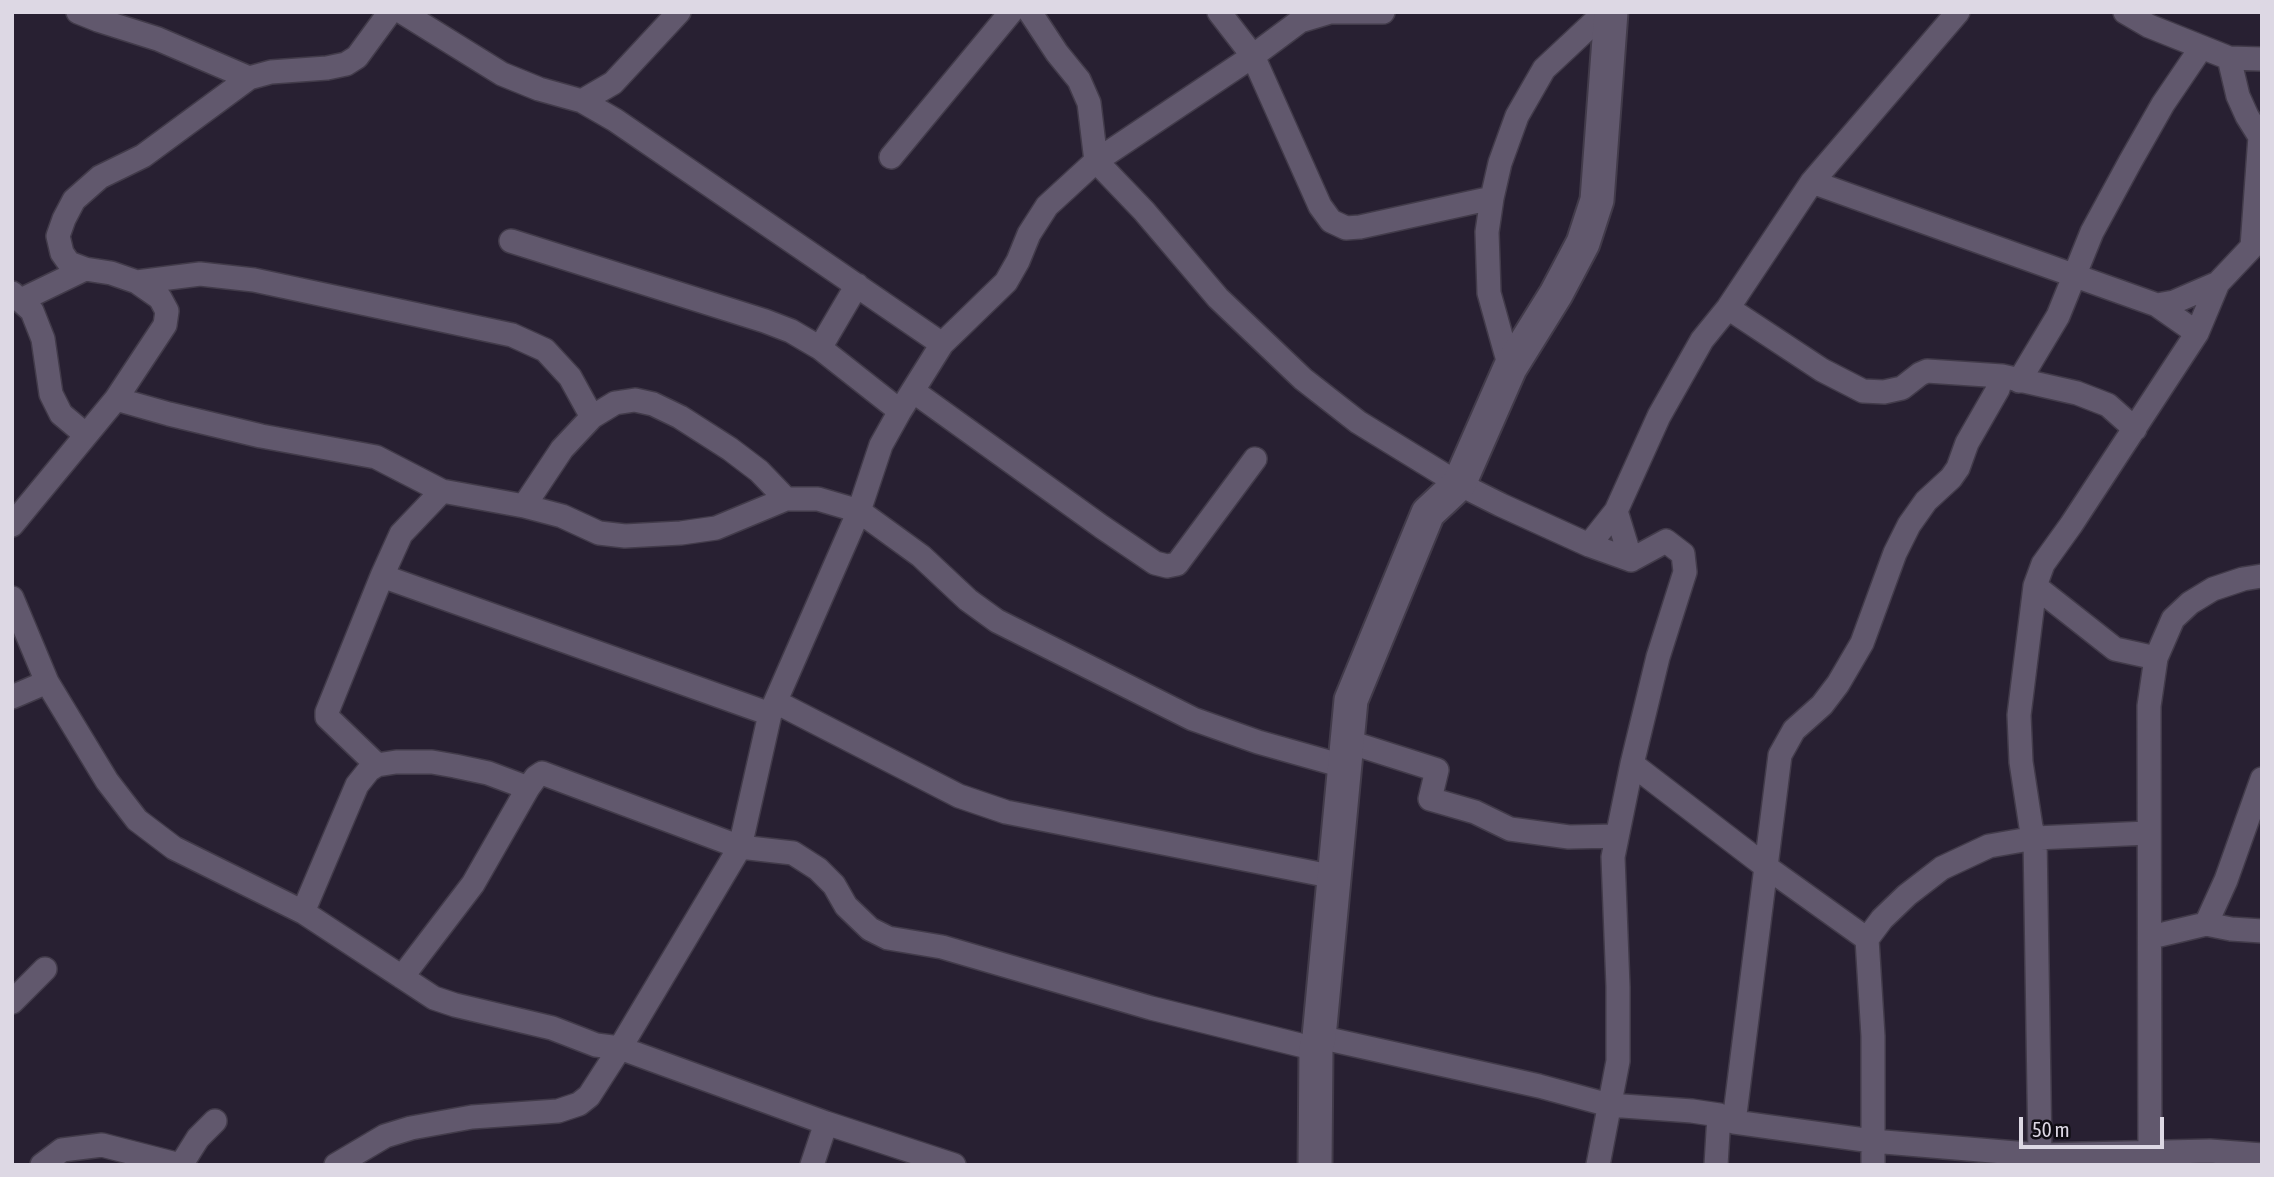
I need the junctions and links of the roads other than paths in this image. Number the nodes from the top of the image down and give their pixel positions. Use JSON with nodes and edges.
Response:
{"nodes":[{"id":1,"x":78,"y":12,"type":"edge"},
{"id":2,"x":390,"y":12,"type":"edge"},
{"id":3,"x":679,"y":12,"type":"edge"},
{"id":4,"x":1011,"y":12,"type":"edge"},
{"id":5,"x":1030,"y":12,"type":"edge"},
{"id":6,"x":1219,"y":12,"type":"edge"},
{"id":7,"x":1383,"y":12,"type":"edge"},
{"id":8,"x":1605,"y":12,"type":"edge"},
{"id":9,"x":1611,"y":12,"type":"edge"},
{"id":10,"x":1958,"y":12,"type":"edge"},
{"id":11,"x":2125,"y":12,"type":"edge"},
{"id":12,"x":416,"y":16,"type":"edge"},
{"id":13,"x":2201,"y":48,"type":"junction"},
{"id":14,"x":1254,"y":56,"type":"junction"},
{"id":15,"x":2229,"y":58,"type":"junction"},
{"id":16,"x":2262,"y":60,"type":"edge"},
{"id":17,"x":249,"y":78,"type":"junction"},
{"id":18,"x":613,"y":83,"type":"junction"},
{"id":19,"x":582,"y":101,"type":"junction"},
{"id":20,"x":615,"y":120,"type":"junction"},
{"id":21,"x":2261,"y":138,"type":"edge"},
{"id":22,"x":891,"y":157,"type":"dead end"},
{"id":23,"x":1096,"y":160,"type":"junction"},
{"id":24,"x":1812,"y":182,"type":"junction"},
{"id":25,"x":1492,"y":198,"type":"junction"},
{"id":26,"x":511,"y":240,"type":"dead end"},
{"id":27,"x":2258,"y":245,"type":"edge"},
{"id":28,"x":85,"y":270,"type":"junction"},
{"id":29,"x":2074,"y":276,"type":"junction"},
{"id":30,"x":137,"y":282,"type":"junction"},
{"id":31,"x":2218,"y":283,"type":"junction"},
{"id":32,"x":857,"y":285,"type":"junction"},
{"id":33,"x":17,"y":297,"type":"edge"},
{"id":34,"x":2157,"y":305,"type":"junction"},
{"id":35,"x":1728,"y":308,"type":"junction"},
{"id":36,"x":2197,"y":333,"type":"junction"},
{"id":37,"x":942,"y":344,"type":"junction"},
{"id":38,"x":820,"y":348,"type":"junction"},
{"id":39,"x":1510,"y":368,"type":"junction"},
{"id":40,"x":2011,"y":378,"type":"junction"},
{"id":41,"x":913,"y":391,"type":"junction"},
{"id":42,"x":116,"y":399,"type":"junction"},
{"id":43,"x":900,"y":411,"type":"junction"},
{"id":44,"x":592,"y":417,"type":"junction"},
{"id":45,"x":2134,"y":429,"type":"junction"},
{"id":46,"x":86,"y":435,"type":"junction"},
{"id":47,"x":1255,"y":459,"type":"dead end"},
{"id":48,"x":1459,"y":484,"type":"junction"},
{"id":49,"x":442,"y":491,"type":"junction"},
{"id":50,"x":786,"y":499,"type":"junction"},
{"id":51,"x":524,"y":506,"type":"junction"},
{"id":52,"x":859,"y":511,"type":"junction"},
{"id":53,"x":1616,"y":511,"type":"junction"},
{"id":54,"x":12,"y":525,"type":"edge"},
{"id":55,"x":1589,"y":545,"type":"junction"},
{"id":56,"x":1630,"y":560,"type":"junction"},
{"id":57,"x":382,"y":576,"type":"junction"},
{"id":58,"x":2262,"y":576,"type":"edge"},
{"id":59,"x":2035,"y":586,"type":"junction"},
{"id":60,"x":12,"y":598,"type":"edge"},
{"id":61,"x":2156,"y":658,"type":"junction"},
{"id":62,"x":47,"y":682,"type":"junction"},
{"id":63,"x":12,"y":697,"type":"edge"},
{"id":64,"x":773,"y":708,"type":"junction"},
{"id":65,"x":1345,"y":754,"type":"junction"},
{"id":66,"x":1632,"y":764,"type":"junction"},
{"id":67,"x":377,"y":765,"type":"junction"},
{"id":68,"x":2262,"y":779,"type":"edge"},
{"id":69,"x":528,"y":788,"type":"junction"},
{"id":70,"x":2148,"y":833,"type":"junction"},
{"id":71,"x":1616,"y":836,"type":"junction"},
{"id":72,"x":2035,"y":838,"type":"junction"},
{"id":73,"x":740,"y":846,"type":"junction"},
{"id":74,"x":1765,"y":866,"type":"junction"},
{"id":75,"x":1335,"y":877,"type":"junction"},
{"id":76,"x":303,"y":912,"type":"junction"},
{"id":77,"x":2206,"y":924,"type":"junction"},
{"id":78,"x":2262,"y":931,"type":"edge"},
{"id":79,"x":2151,"y":937,"type":"junction"},
{"id":80,"x":1867,"y":939,"type":"junction"},
{"id":81,"x":46,"y":969,"type":"dead end"},
{"id":82,"x":402,"y":977,"type":"junction"},
{"id":83,"x":12,"y":1002,"type":"edge"},
{"id":84,"x":1318,"y":1043,"type":"junction"},
{"id":85,"x":620,"y":1048,"type":"junction"},
{"id":86,"x":1609,"y":1105,"type":"junction"},
{"id":87,"x":1727,"y":1119,"type":"junction"},
{"id":88,"x":215,"y":1121,"type":"dead end"},
{"id":89,"x":826,"y":1123,"type":"junction"},
{"id":90,"x":1872,"y":1141,"type":"junction"},
{"id":91,"x":2040,"y":1155,"type":"junction"},
{"id":92,"x":2262,"y":1156,"type":"edge"},
{"id":93,"x":2150,"y":1159,"type":"edge"},
{"id":94,"x":42,"y":1165,"type":"edge"},
{"id":95,"x":181,"y":1165,"type":"edge"},
{"id":96,"x":336,"y":1165,"type":"edge"},
{"id":97,"x":812,"y":1165,"type":"edge"},
{"id":98,"x":954,"y":1165,"type":"edge"},
{"id":99,"x":1315,"y":1165,"type":"edge"},
{"id":100,"x":1598,"y":1165,"type":"edge"},
{"id":101,"x":1716,"y":1165,"type":"edge"},
{"id":102,"x":1873,"y":1165,"type":"edge"}],
"edges":[{"from":1,"to":17,"type":"street"},
{"from":2,"to":17,"type":"street"},
{"from":3,"to":18,"type":"street"},
{"from":4,"to":22,"type":"street"},
{"from":5,"to":23,"type":"street"},
{"from":6,"to":14,"type":"street"},
{"from":7,"to":14,"type":"street"},
{"from":8,"to":25,"type":"street"},
{"from":9,"to":39,"type":"street"},
{"from":10,"to":24,"type":"street"},
{"from":11,"to":13,"type":"street"},
{"from":12,"to":19,"type":"street"},
{"from":13,"to":15,"type":"street"},
{"from":13,"to":29,"type":"street"},
{"from":14,"to":23,"type":"street"},
{"from":14,"to":25,"type":"street"},
{"from":15,"to":16,"type":"street"},
{"from":15,"to":21,"type":"street"},
{"from":17,"to":28,"type":"street"},
{"from":18,"to":19,"type":"street"},
{"from":18,"to":20,"type":"street"},
{"from":19,"to":20,"type":"street"},
{"from":20,"to":32,"type":"street"},
{"from":21,"to":27,"type":"street"},
{"from":23,"to":37,"type":"street"},
{"from":23,"to":48,"type":"street"},
{"from":24,"to":29,"type":"street"},
{"from":24,"to":35,"type":"street"},
{"from":25,"to":39,"type":"street"},
{"from":26,"to":38,"type":"street"},
{"from":27,"to":31,"type":"street"},
{"from":28,"to":30,"type":"street"},
{"from":28,"to":33,"type":"street"},
{"from":29,"to":34,"type":"street"},
{"from":29,"to":40,"type":"street"},
{"from":30,"to":42,"type":"street"},
{"from":30,"to":44,"type":"street"},
{"from":31,"to":34,"type":"street"},
{"from":31,"to":36,"type":"street"},
{"from":32,"to":37,"type":"street"},
{"from":32,"to":38,"type":"street"},
{"from":33,"to":46,"type":"street"},
{"from":34,"to":36,"type":"street"},
{"from":35,"to":40,"type":"street"},
{"from":35,"to":53,"type":"street"},
{"from":36,"to":45,"type":"street"},
{"from":37,"to":41,"type":"street"},
{"from":38,"to":43,"type":"street"},
{"from":39,"to":48,"type":"street"},
{"from":40,"to":45,"type":"street"},
{"from":40,"to":74,"type":"street"},
{"from":41,"to":43,"type":"street"},
{"from":41,"to":47,"type":"street"},
{"from":42,"to":46,"type":"street"},
{"from":42,"to":49,"type":"street"},
{"from":43,"to":52,"type":"street"},
{"from":44,"to":50,"type":"street"},
{"from":44,"to":51,"type":"street"},
{"from":45,"to":59,"type":"street"},
{"from":46,"to":54,"type":"street"},
{"from":48,"to":55,"type":"street"},
{"from":48,"to":65,"type":"street"},
{"from":49,"to":51,"type":"street"},
{"from":49,"to":57,"type":"street"},
{"from":50,"to":51,"type":"street"},
{"from":50,"to":52,"type":"street"},
{"from":52,"to":64,"type":"street"},
{"from":52,"to":65,"type":"street"},
{"from":53,"to":55,"type":"street"},
{"from":53,"to":56,"type":"street"},
{"from":55,"to":56,"type":"street"},
{"from":56,"to":66,"type":"street"},
{"from":57,"to":64,"type":"street"},
{"from":57,"to":67,"type":"street"},
{"from":58,"to":61,"type":"street"},
{"from":59,"to":61,"type":"street"},
{"from":59,"to":72,"type":"street"},
{"from":60,"to":62,"type":"street"},
{"from":61,"to":70,"type":"street"},
{"from":62,"to":63,"type":"street"},
{"from":62,"to":76,"type":"street"},
{"from":64,"to":73,"type":"street"},
{"from":64,"to":75,"type":"street"},
{"from":65,"to":71,"type":"street"},
{"from":65,"to":75,"type":"street"},
{"from":66,"to":71,"type":"street"},
{"from":66,"to":74,"type":"street"},
{"from":67,"to":69,"type":"street"},
{"from":67,"to":76,"type":"street"},
{"from":68,"to":77,"type":"street"},
{"from":69,"to":73,"type":"street"},
{"from":69,"to":82,"type":"street"},
{"from":70,"to":72,"type":"street"},
{"from":70,"to":79,"type":"street"},
{"from":71,"to":86,"type":"street"},
{"from":72,"to":80,"type":"street"},
{"from":72,"to":91,"type":"street"},
{"from":73,"to":84,"type":"street"},
{"from":73,"to":85,"type":"street"},
{"from":74,"to":80,"type":"street"},
{"from":74,"to":87,"type":"street"},
{"from":75,"to":84,"type":"street"},
{"from":76,"to":82,"type":"street"},
{"from":77,"to":78,"type":"street"},
{"from":77,"to":79,"type":"street"},
{"from":79,"to":93,"type":"street"},
{"from":80,"to":90,"type":"street"},
{"from":81,"to":83,"type":"street"},
{"from":82,"to":85,"type":"street"},
{"from":84,"to":86,"type":"street"},
{"from":84,"to":99,"type":"street"},
{"from":85,"to":89,"type":"street"},
{"from":85,"to":96,"type":"street"},
{"from":86,"to":87,"type":"street"},
{"from":86,"to":100,"type":"street"},
{"from":87,"to":90,"type":"street"},
{"from":87,"to":101,"type":"street"},
{"from":88,"to":95,"type":"street"},
{"from":89,"to":97,"type":"street"},
{"from":89,"to":98,"type":"street"},
{"from":90,"to":91,"type":"street"},
{"from":90,"to":102,"type":"street"},
{"from":91,"to":93,"type":"street"},
{"from":92,"to":93,"type":"street"},
{"from":94,"to":95,"type":"street"}]}
